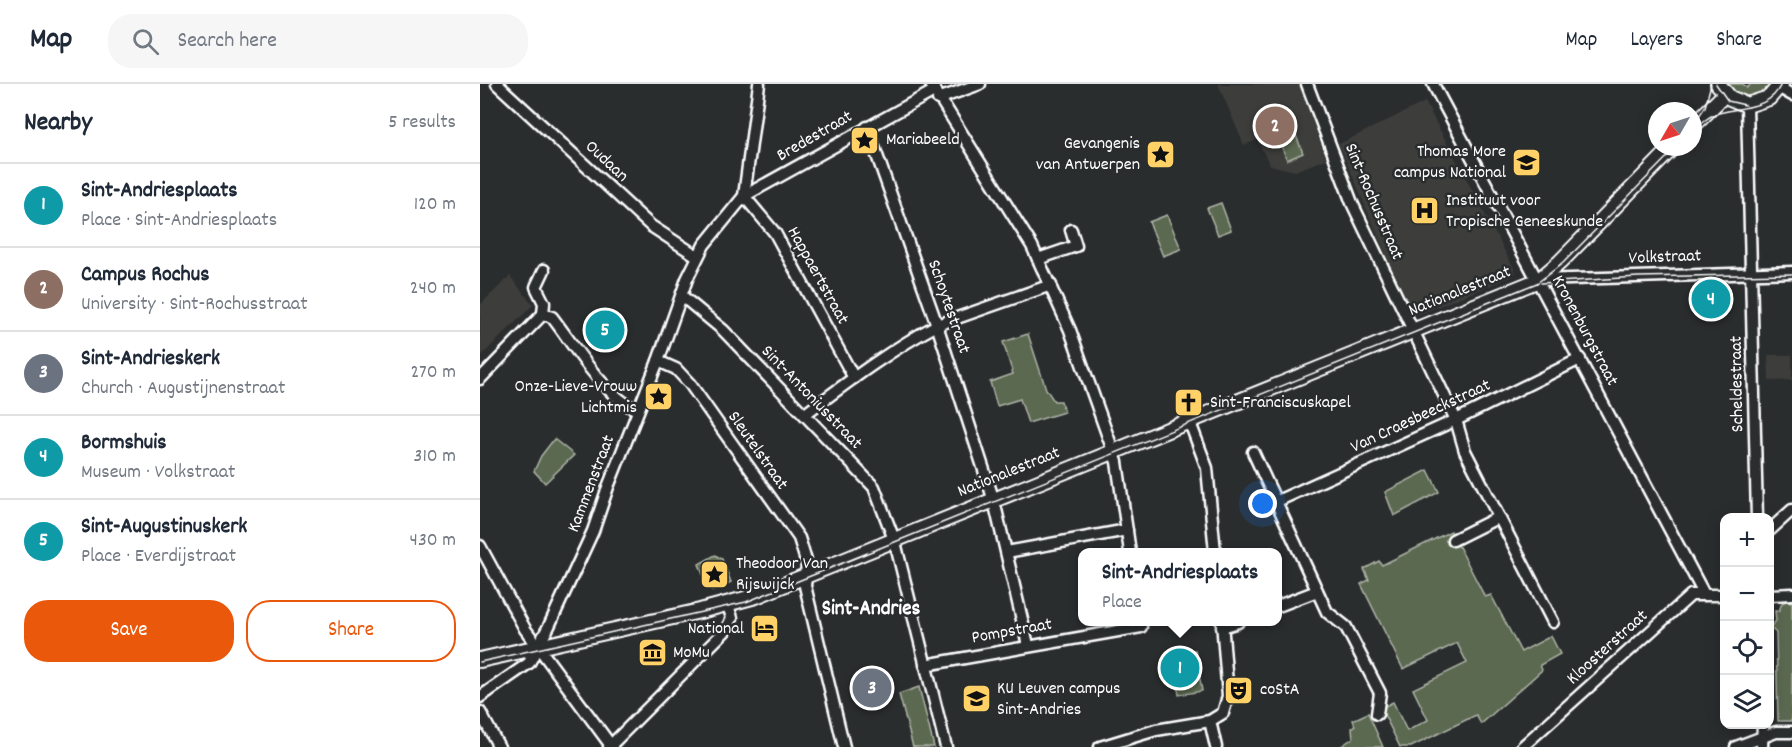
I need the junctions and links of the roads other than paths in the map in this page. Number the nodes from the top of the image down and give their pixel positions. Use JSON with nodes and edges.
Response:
{"nodes":[{"id":1,"x":497,"y":84,"type":"edge"},
{"id":2,"x":759,"y":84,"type":"edge"},
{"id":3,"x":980,"y":84,"type":"edge"},
{"id":4,"x":1307,"y":84,"type":"edge"},
{"id":5,"x":1435,"y":84,"type":"edge"},
{"id":6,"x":1722,"y":89,"type":"edge"},
{"id":7,"x":1784,"y":89,"type":"edge"},
{"id":8,"x":935,"y":92,"type":"edge"},
{"id":9,"x":1747,"y":105,"type":"junction"},
{"id":10,"x":1702,"y":115,"type":"edge"},
{"id":11,"x":867,"y":127,"type":"junction"},
{"id":12,"x":1664,"y":156,"type":"edge"},
{"id":13,"x":744,"y":196,"type":"junction"},
{"id":14,"x":1071,"y":230,"type":"dead end"},
{"id":15,"x":697,"y":256,"type":"junction"},
{"id":16,"x":1038,"y":259,"type":"junction"},
{"id":17,"x":544,"y":270,"type":"dead end"},
{"id":18,"x":1752,"y":272,"type":"junction"},
{"id":19,"x":1792,"y":272,"type":"edge"},
{"id":20,"x":1539,"y":280,"type":"junction"},
{"id":21,"x":1052,"y":285,"type":"junction"},
{"id":22,"x":682,"y":296,"type":"junction"},
{"id":23,"x":543,"y":314,"type":"junction"},
{"id":24,"x":937,"y":325,"type":"junction"},
{"id":25,"x":1412,"y":331,"type":"junction"},
{"id":26,"x":1580,"y":359,"type":"junction"},
{"id":27,"x":658,"y":361,"type":"junction"},
{"id":28,"x":854,"y":378,"type":"junction"},
{"id":29,"x":480,"y":379,"type":"edge"},
{"id":30,"x":638,"y":410,"type":"junction"},
{"id":31,"x":805,"y":414,"type":"junction"},
{"id":32,"x":1189,"y":420,"type":"junction"},
{"id":33,"x":1456,"y":420,"type":"junction"},
{"id":34,"x":1113,"y":450,"type":"junction"},
{"id":35,"x":1254,"y":452,"type":"dead end"},
{"id":36,"x":993,"y":499,"type":"junction"},
{"id":37,"x":1275,"y":502,"type":"junction"},
{"id":38,"x":1792,"y":510,"type":"edge"},
{"id":39,"x":1757,"y":513,"type":"edge"},
{"id":40,"x":1499,"y":517,"type":"junction"},
{"id":41,"x":1774,"y":526,"type":"edge"},
{"id":42,"x":1127,"y":530,"type":"junction"},
{"id":43,"x":894,"y":539,"type":"junction"},
{"id":44,"x":1453,"y":540,"type":"dead end"},
{"id":45,"x":480,"y":546,"type":"edge"},
{"id":46,"x":1129,"y":548,"type":"edge"},
{"id":47,"x":1215,"y":548,"type":"edge"},
{"id":48,"x":1007,"y":552,"type":"junction"},
{"id":49,"x":805,"y":575,"type":"junction"},
{"id":50,"x":1317,"y":591,"type":"junction"},
{"id":51,"x":1704,"y":594,"type":"junction"},
{"id":52,"x":1792,"y":594,"type":"edge"},
{"id":53,"x":1720,"y":595,"type":"edge"},
{"id":54,"x":1774,"y":595,"type":"edge"},
{"id":55,"x":1282,"y":604,"type":"edge"},
{"id":56,"x":728,"y":605,"type":"junction"},
{"id":57,"x":1553,"y":622,"type":"dead end"},
{"id":58,"x":1129,"y":626,"type":"edge"},
{"id":59,"x":1222,"y":626,"type":"edge"},
{"id":60,"x":1028,"y":645,"type":"junction"},
{"id":61,"x":538,"y":647,"type":"junction"},
{"id":62,"x":480,"y":660,"type":"edge"},
{"id":63,"x":925,"y":665,"type":"junction"},
{"id":64,"x":480,"y":697,"type":"edge"},
{"id":65,"x":480,"y":712,"type":"edge"},
{"id":66,"x":1377,"y":714,"type":"dead end"},
{"id":67,"x":1209,"y":721,"type":"junction"},
{"id":68,"x":1792,"y":732,"type":"edge"},
{"id":69,"x":1762,"y":742,"type":"edge"},
{"id":70,"x":611,"y":746,"type":"edge"},
{"id":71,"x":499,"y":747,"type":"edge"},
{"id":72,"x":844,"y":747,"type":"edge"},
{"id":73,"x":946,"y":747,"type":"edge"},
{"id":74,"x":1100,"y":747,"type":"edge"},
{"id":75,"x":1216,"y":747,"type":"edge"},
{"id":76,"x":1522,"y":747,"type":"edge"},
{"id":77,"x":1736,"y":747,"type":"edge"}],
"edges":[{"from":1,"to":15,"type":"street","name":"Oudaan"},
{"from":2,"to":13,"type":"street"},
{"from":3,"to":8,"type":"street","name":"Bredestraat"},
{"from":4,"to":25,"type":"street","name":"Sint-Rochusstraat"},
{"from":5,"to":20,"type":"street","name":"Kronenburgstraat"},
{"from":6,"to":9,"type":"street"},
{"from":6,"to":10,"type":"street"},
{"from":7,"to":9,"type":"street"},
{"from":8,"to":11,"type":"street","name":"Bredestraat"},
{"from":8,"to":16,"type":"street"},
{"from":9,"to":18,"type":"street","name":"Scheldestraat"},
{"from":11,"to":13,"type":"street","name":"Bredestraat"},
{"from":11,"to":24,"type":"street","name":"Schoytestraat"},
{"from":12,"to":20,"type":"street","name":"Nationalestraat"},
{"from":13,"to":15,"type":"street","name":"Kammenstraat"},
{"from":13,"to":28,"type":"street","name":"Happaertstraat"},
{"from":14,"to":16,"type":"street"},
{"from":15,"to":22,"type":"street","name":"Kammenstraat"},
{"from":16,"to":21,"type":"street"},
{"from":17,"to":23,"type":"street"},
{"from":18,"to":19,"type":"street","name":"Volkstraat"},
{"from":18,"to":20,"type":"street","name":"Volkstraat"},
{"from":18,"to":39,"type":"street","name":"Scheldestraat"},
{"from":20,"to":25,"type":"street","name":"Nationalestraat"},
{"from":20,"to":26,"type":"street","name":"Kronenburgstraat"},
{"from":21,"to":24,"type":"street"},
{"from":21,"to":34,"type":"street"},
{"from":22,"to":27,"type":"street","name":"Kammenstraat"},
{"from":22,"to":31,"type":"street","name":"Sint-Antoniusstraat"},
{"from":23,"to":29,"type":"street"},
{"from":23,"to":30,"type":"street"},
{"from":24,"to":28,"type":"street"},
{"from":24,"to":36,"type":"street","name":"Schoytestraat"},
{"from":25,"to":32,"type":"street","name":"Nationalestraat"},
{"from":25,"to":33,"type":"street","name":"Sint-Rochusstraat"},
{"from":26,"to":33,"type":"street","name":"Van Craesbeeckstraat"},
{"from":26,"to":51,"type":"street","name":"Kronenburgstraat"},
{"from":27,"to":30,"type":"street","name":"Kammenstraat"},
{"from":27,"to":49,"type":"street","name":"Sleutelstraat"},
{"from":28,"to":31,"type":"street"},
{"from":30,"to":61,"type":"street","name":"Kammenstraat"},
{"from":31,"to":43,"type":"street","name":"Sint-Antoniusstraat"},
{"from":32,"to":34,"type":"street","name":"Nationalestraat"},
{"from":32,"to":47,"type":"street"},
{"from":33,"to":37,"type":"street","name":"Van Craesbeeckstraat"},
{"from":33,"to":40,"type":"street","name":"Sint-Rochusstraat"},
{"from":34,"to":36,"type":"street","name":"Nationalestraat"},
{"from":34,"to":42,"type":"street"},
{"from":35,"to":37,"type":"street"},
{"from":36,"to":43,"type":"street","name":"Nationalestraat"},
{"from":36,"to":48,"type":"street","name":"Schoytestraat"},
{"from":37,"to":50,"type":"street"},
{"from":38,"to":41,"type":"street"},
{"from":40,"to":44,"type":"street"},
{"from":40,"to":57,"type":"street","name":"Sint-Rochusstraat"},
{"from":42,"to":46,"type":"street"},
{"from":42,"to":48,"type":"street"},
{"from":43,"to":49,"type":"street","name":"Nationalestraat"},
{"from":43,"to":63,"type":"street","name":"Sint-Antoniusstraat"},
{"from":45,"to":61,"type":"street"},
{"from":48,"to":60,"type":"street","name":"Schoytestraat"},
{"from":49,"to":56,"type":"street","name":"Nationalestraat"},
{"from":49,"to":72,"type":"street","name":"Sleutelstraat"},
{"from":50,"to":55,"type":"street"},
{"from":50,"to":66,"type":"street"},
{"from":51,"to":53,"type":"street","name":"Kloosterstraat"},
{"from":51,"to":76,"type":"street","name":"Kloosterstraat"},
{"from":52,"to":54,"type":"street"},
{"from":56,"to":61,"type":"street","name":"Nationalestraat"},
{"from":56,"to":70,"type":"street"},
{"from":58,"to":60,"type":"street","name":"Pompstraat"},
{"from":59,"to":67,"type":"street"},
{"from":60,"to":63,"type":"street","name":"Pompstraat"},
{"from":61,"to":62,"type":"street","name":"Nationalestraat"},
{"from":61,"to":64,"type":"street","name":"Kammenstraat"},
{"from":61,"to":70,"type":"street"},
{"from":63,"to":73,"type":"street","name":"Sint-Antoniusstraat"},
{"from":65,"to":71,"type":"street"},
{"from":67,"to":74,"type":"street"},
{"from":67,"to":75,"type":"street"},
{"from":68,"to":69,"type":"street"},
{"from":69,"to":77,"type":"street"}]}
